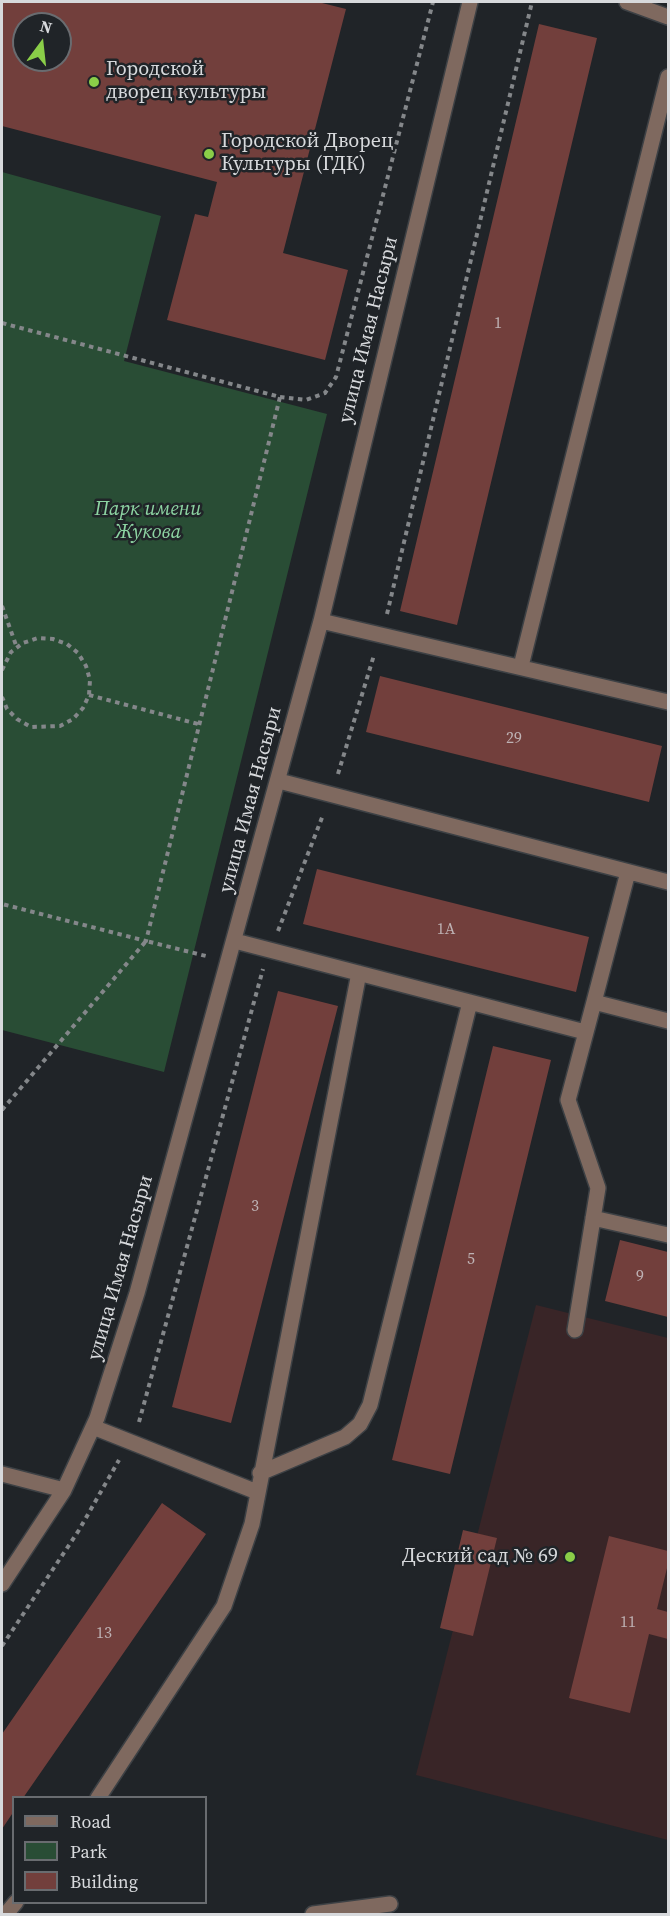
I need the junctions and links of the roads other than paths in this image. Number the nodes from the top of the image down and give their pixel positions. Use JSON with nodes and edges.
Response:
{"nodes":[{"id":1,"x":470,"y":2,"type":"edge"},
{"id":2,"x":627,"y":2,"type":"edge"},
{"id":3,"x":669,"y":17,"type":"edge"},
{"id":4,"x":669,"y":77,"type":"edge"},
{"id":5,"x":321,"y":621,"type":"junction"},
{"id":6,"x":521,"y":666,"type":"junction"},
{"id":7,"x":669,"y":702,"type":"edge"},
{"id":8,"x":279,"y":781,"type":"junction"},
{"id":9,"x":628,"y":872,"type":"junction"},
{"id":10,"x":669,"y":882,"type":"edge"},
{"id":11,"x":235,"y":941,"type":"junction"},
{"id":12,"x":359,"y":973,"type":"junction"},
{"id":13,"x":470,"y":1002,"type":"junction"},
{"id":14,"x":594,"y":1002,"type":"junction"},
{"id":15,"x":669,"y":1021,"type":"edge"},
{"id":16,"x":585,"y":1032,"type":"junction"},
{"id":17,"x":593,"y":1218,"type":"junction"},
{"id":18,"x":669,"y":1235,"type":"edge"},
{"id":19,"x":575,"y":1330,"type":"dead end"},
{"id":20,"x":93,"y":1427,"type":"junction"},
{"id":21,"x":260,"y":1473,"type":"junction"},
{"id":22,"x":2,"y":1474,"type":"edge"},
{"id":23,"x":64,"y":1490,"type":"junction"},
{"id":24,"x":257,"y":1492,"type":"junction"},
{"id":25,"x":2,"y":1584,"type":"edge"},
{"id":26,"x":99,"y":1796,"type":"edge"},
{"id":27,"x":390,"y":1904,"type":"dead end"},
{"id":28,"x":313,"y":1914,"type":"edge"}],
"edges":[{"from":1,"to":5,"type":"street","name":"улица Имая Насыри"},
{"from":2,"to":3,"type":"street"},
{"from":4,"to":6,"type":"street"},
{"from":5,"to":6,"type":"street"},
{"from":5,"to":8,"type":"street","name":"улица Имая Насыри"},
{"from":6,"to":7,"type":"street"},
{"from":8,"to":9,"type":"street"},
{"from":8,"to":11,"type":"street","name":"улица Имая Насыри"},
{"from":9,"to":10,"type":"street"},
{"from":9,"to":14,"type":"street"},
{"from":11,"to":12,"type":"street"},
{"from":11,"to":20,"type":"street","name":"улица Имая Насыри"},
{"from":12,"to":13,"type":"street"},
{"from":12,"to":21,"type":"street"},
{"from":13,"to":16,"type":"street"},
{"from":13,"to":21,"type":"street"},
{"from":14,"to":15,"type":"street"},
{"from":14,"to":16,"type":"street"},
{"from":16,"to":17,"type":"street"},
{"from":17,"to":18,"type":"street"},
{"from":17,"to":19,"type":"street"},
{"from":20,"to":23,"type":"street","name":"улица Имая Насыри"},
{"from":20,"to":24,"type":"street"},
{"from":21,"to":24,"type":"street"},
{"from":22,"to":23,"type":"street"},
{"from":23,"to":25,"type":"street","name":"улица Имая Насыри"},
{"from":24,"to":26,"type":"street"},
{"from":27,"to":28,"type":"street"}]}
